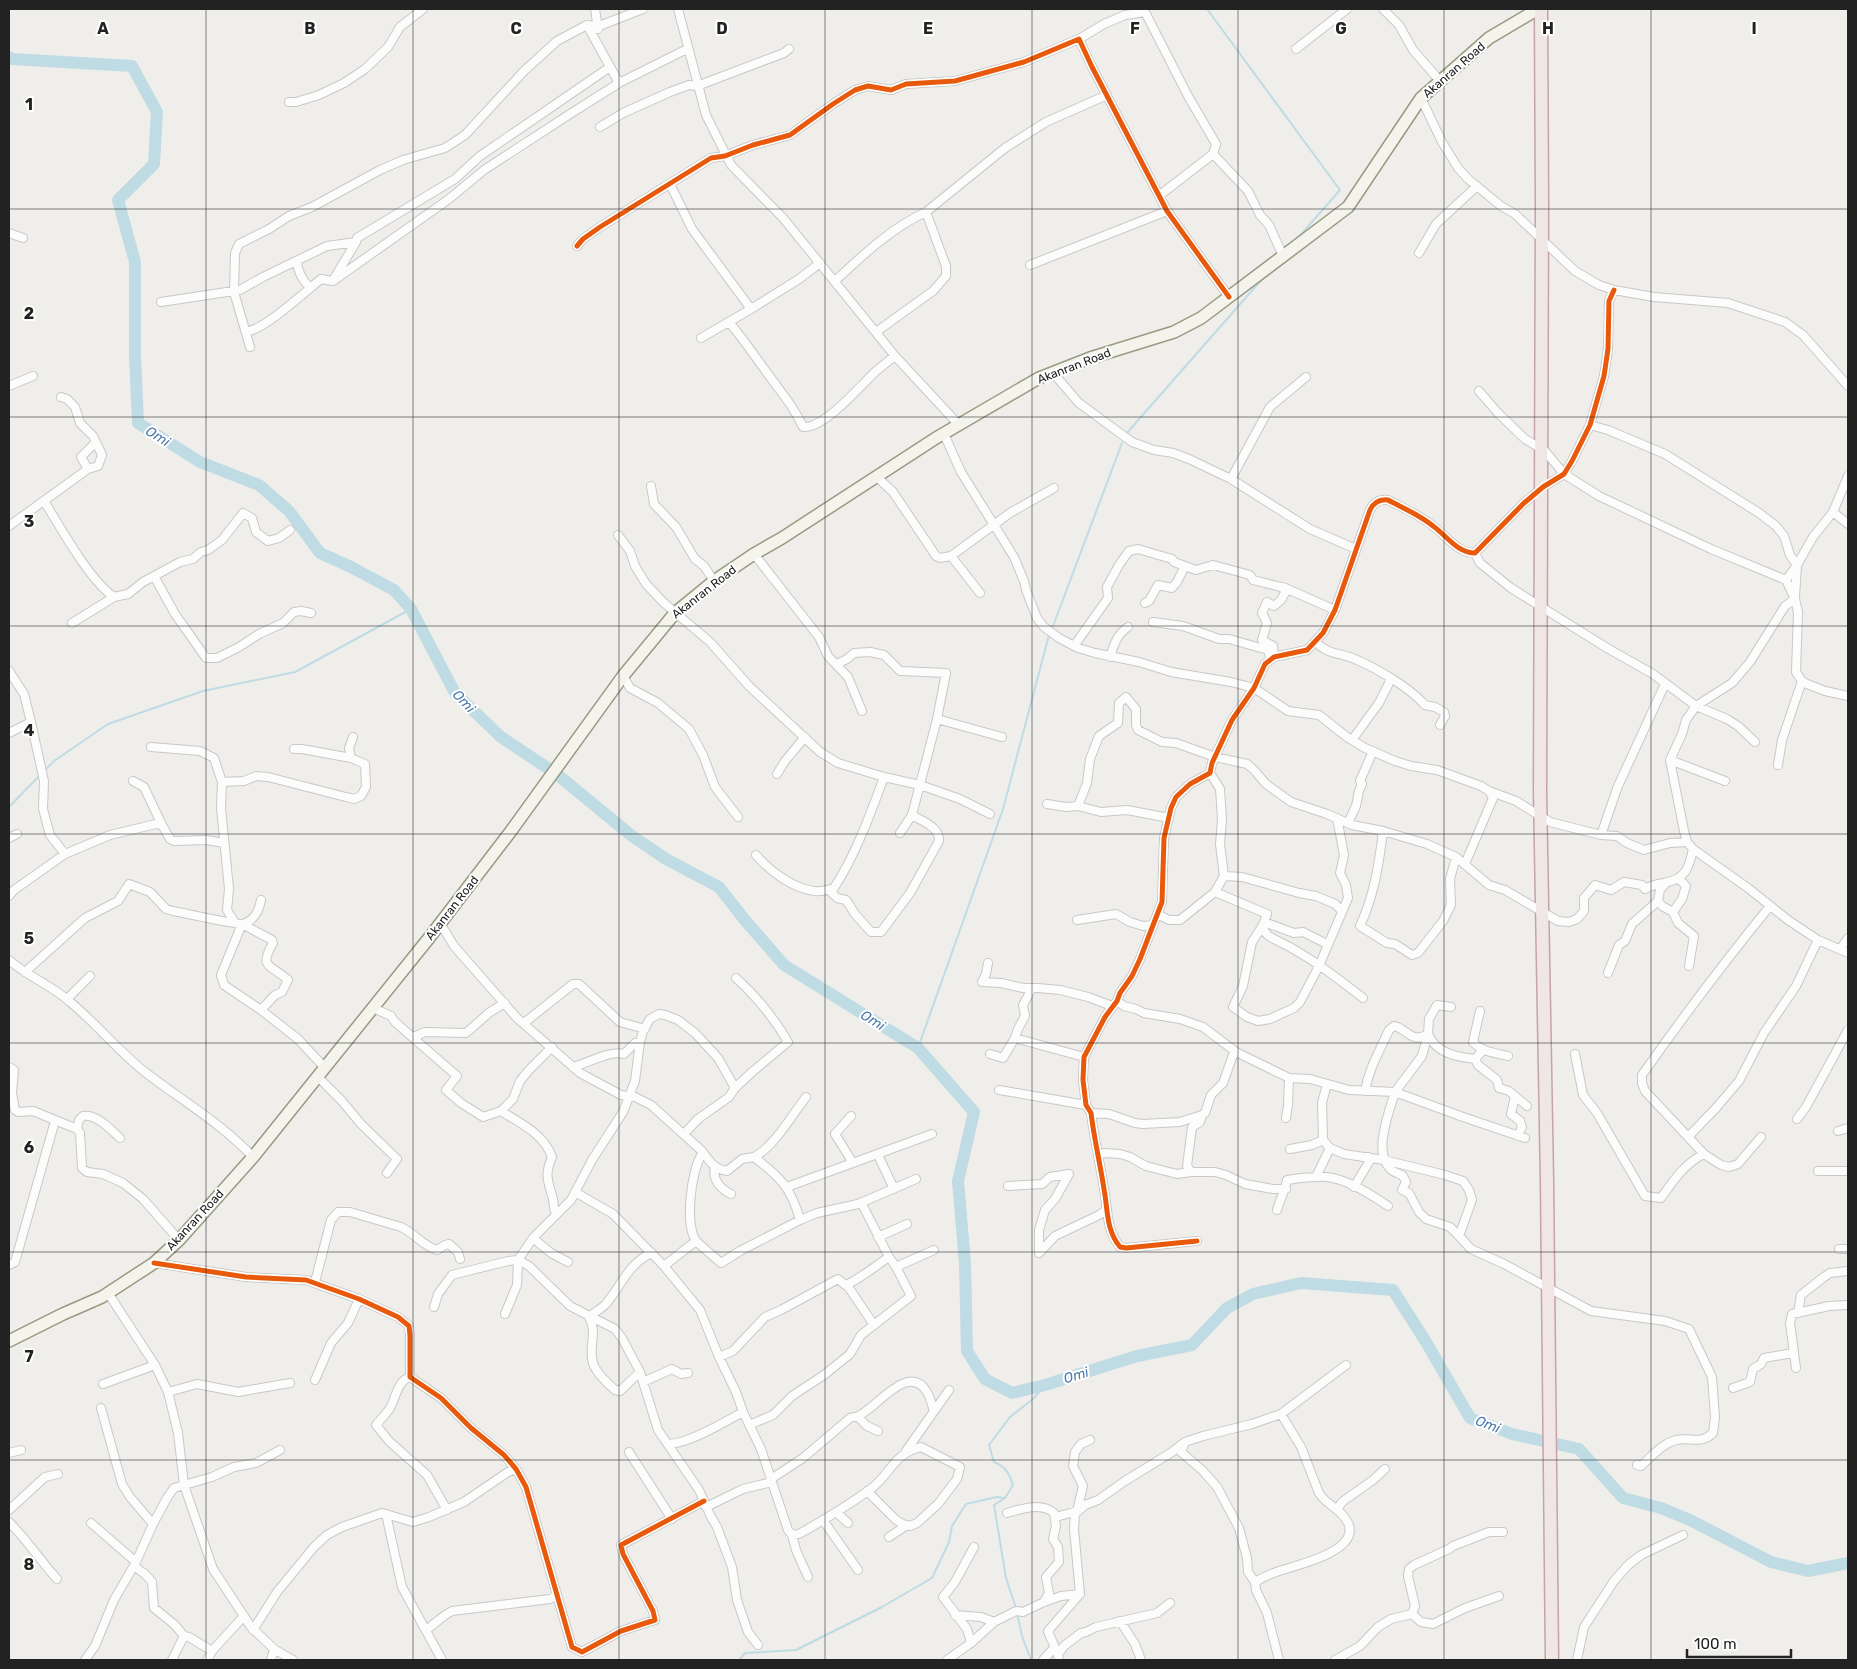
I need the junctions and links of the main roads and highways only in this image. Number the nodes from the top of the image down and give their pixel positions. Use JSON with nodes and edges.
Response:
{"nodes":[{"id":1,"x":1539,"y":9,"type":"edge"},
{"id":2,"x":9,"y":1341,"type":"edge"},
{"id":3,"x":1552,"y":1660,"type":"edge"}],
"edges":[{"from":1,"to":2,"type":"main road","name":"Akanran Road"},
{"from":1,"to":3,"type":"highway"}]}
